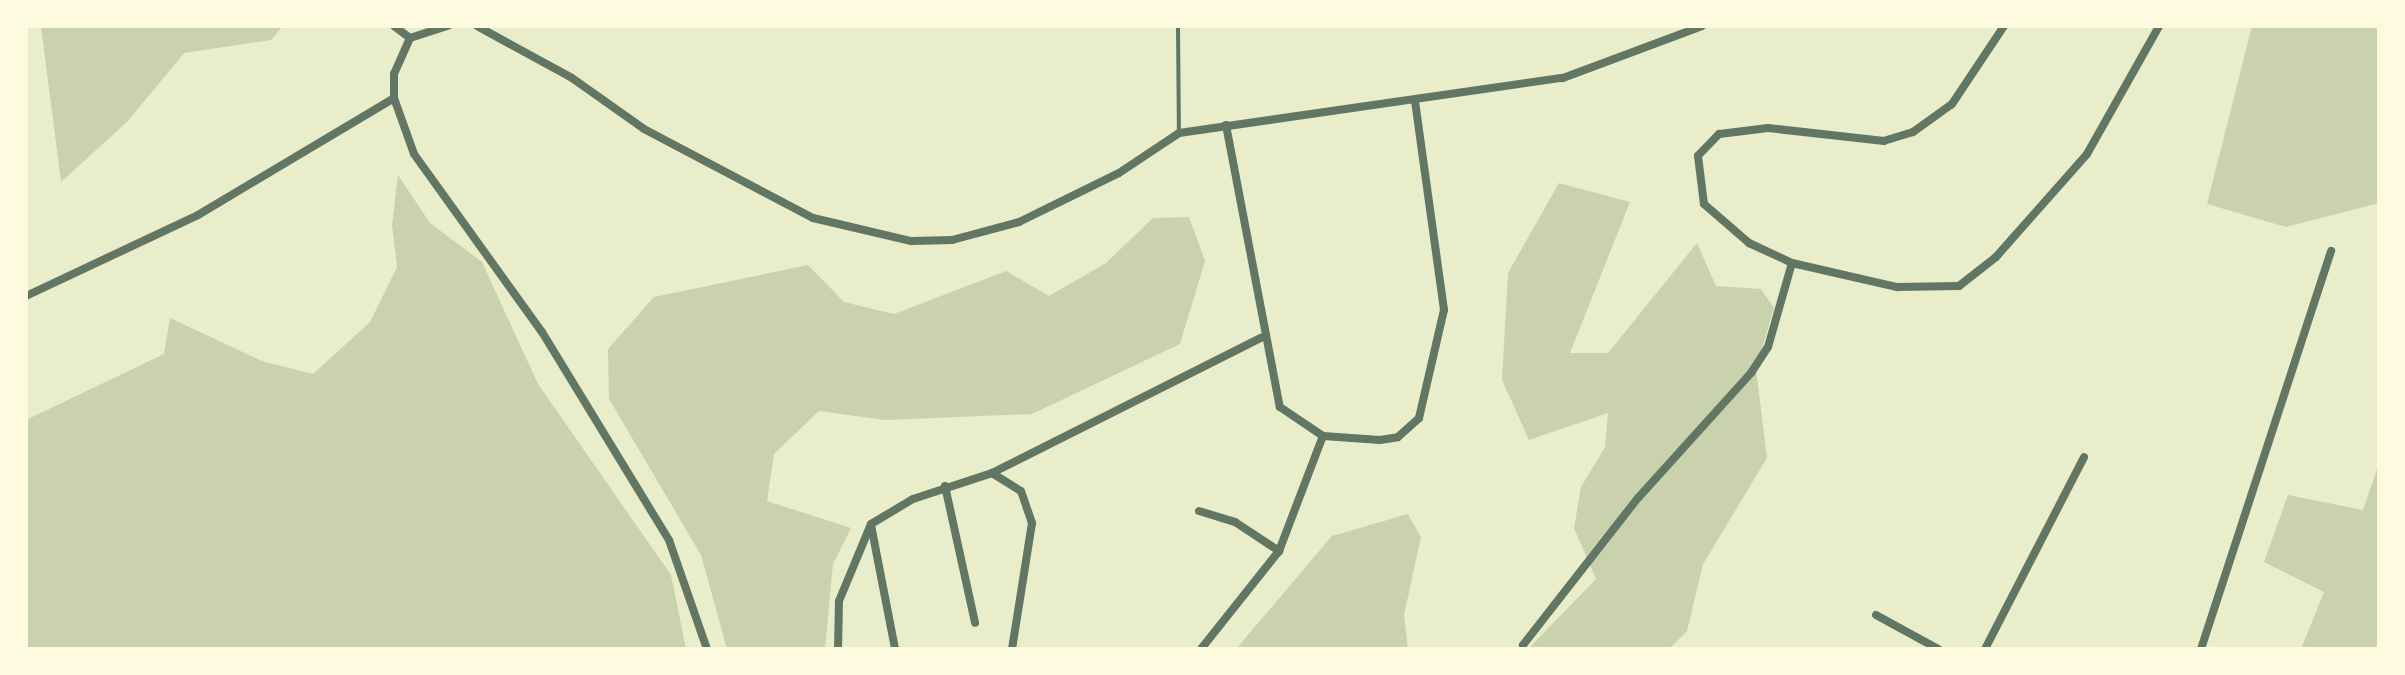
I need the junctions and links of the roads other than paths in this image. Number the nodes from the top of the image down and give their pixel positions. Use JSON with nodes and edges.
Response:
{"nodes":[{"id":1,"x":394,"y":26,"type":"edge"},
{"id":2,"x":448,"y":26,"type":"edge"},
{"id":3,"x":477,"y":26,"type":"edge"},
{"id":4,"x":1178,"y":26,"type":"edge"},
{"id":5,"x":2004,"y":26,"type":"edge"},
{"id":6,"x":2159,"y":26,"type":"edge"},
{"id":7,"x":1694,"y":28,"type":"edge"},
{"id":8,"x":410,"y":38,"type":"junction"},
{"id":9,"x":394,"y":98,"type":"junction"},
{"id":10,"x":1415,"y":100,"type":"junction"},
{"id":11,"x":1226,"y":125,"type":"junction"},
{"id":12,"x":1179,"y":133,"type":"junction"},
{"id":13,"x":2331,"y":251,"type":"dead end"},
{"id":14,"x":1792,"y":263,"type":"junction"},
{"id":15,"x":26,"y":296,"type":"edge"},
{"id":16,"x":1262,"y":337,"type":"junction"},
{"id":17,"x":1323,"y":436,"type":"junction"},
{"id":18,"x":2084,"y":457,"type":"dead end"},
{"id":19,"x":992,"y":473,"type":"junction"},
{"id":20,"x":945,"y":486,"type":"junction"},
{"id":21,"x":1199,"y":511,"type":"dead end"},
{"id":22,"x":871,"y":524,"type":"junction"},
{"id":23,"x":1279,"y":551,"type":"junction"},
{"id":24,"x":1876,"y":615,"type":"dead end"},
{"id":25,"x":975,"y":623,"type":"dead end"},
{"id":26,"x":1523,"y":645,"type":"dead end"},
{"id":27,"x":707,"y":649,"type":"edge"},
{"id":28,"x":838,"y":649,"type":"edge"},
{"id":29,"x":895,"y":649,"type":"edge"},
{"id":30,"x":1012,"y":649,"type":"edge"},
{"id":31,"x":1201,"y":649,"type":"edge"},
{"id":32,"x":1938,"y":649,"type":"edge"},
{"id":33,"x":1985,"y":649,"type":"edge"},
{"id":34,"x":2201,"y":649,"type":"edge"}],
"edges":[{"from":1,"to":8,"type":"street"},
{"from":2,"to":8,"type":"street"},
{"from":3,"to":12,"type":"street"},
{"from":4,"to":12,"type":"lane"},
{"from":5,"to":14,"type":"street"},
{"from":6,"to":14,"type":"street"},
{"from":7,"to":10,"type":"street"},
{"from":8,"to":9,"type":"street"},
{"from":9,"to":15,"type":"street"},
{"from":9,"to":27,"type":"street"},
{"from":10,"to":11,"type":"street"},
{"from":10,"to":17,"type":"street"},
{"from":11,"to":12,"type":"street"},
{"from":11,"to":16,"type":"street"},
{"from":13,"to":34,"type":"street"},
{"from":14,"to":26,"type":"street"},
{"from":16,"to":17,"type":"street"},
{"from":16,"to":19,"type":"street"},
{"from":17,"to":23,"type":"street"},
{"from":18,"to":33,"type":"street"},
{"from":19,"to":20,"type":"street"},
{"from":19,"to":30,"type":"street"},
{"from":20,"to":22,"type":"street"},
{"from":20,"to":25,"type":"street"},
{"from":21,"to":23,"type":"street"},
{"from":22,"to":28,"type":"street"},
{"from":22,"to":29,"type":"street"},
{"from":23,"to":31,"type":"street"},
{"from":24,"to":32,"type":"street"}]}
